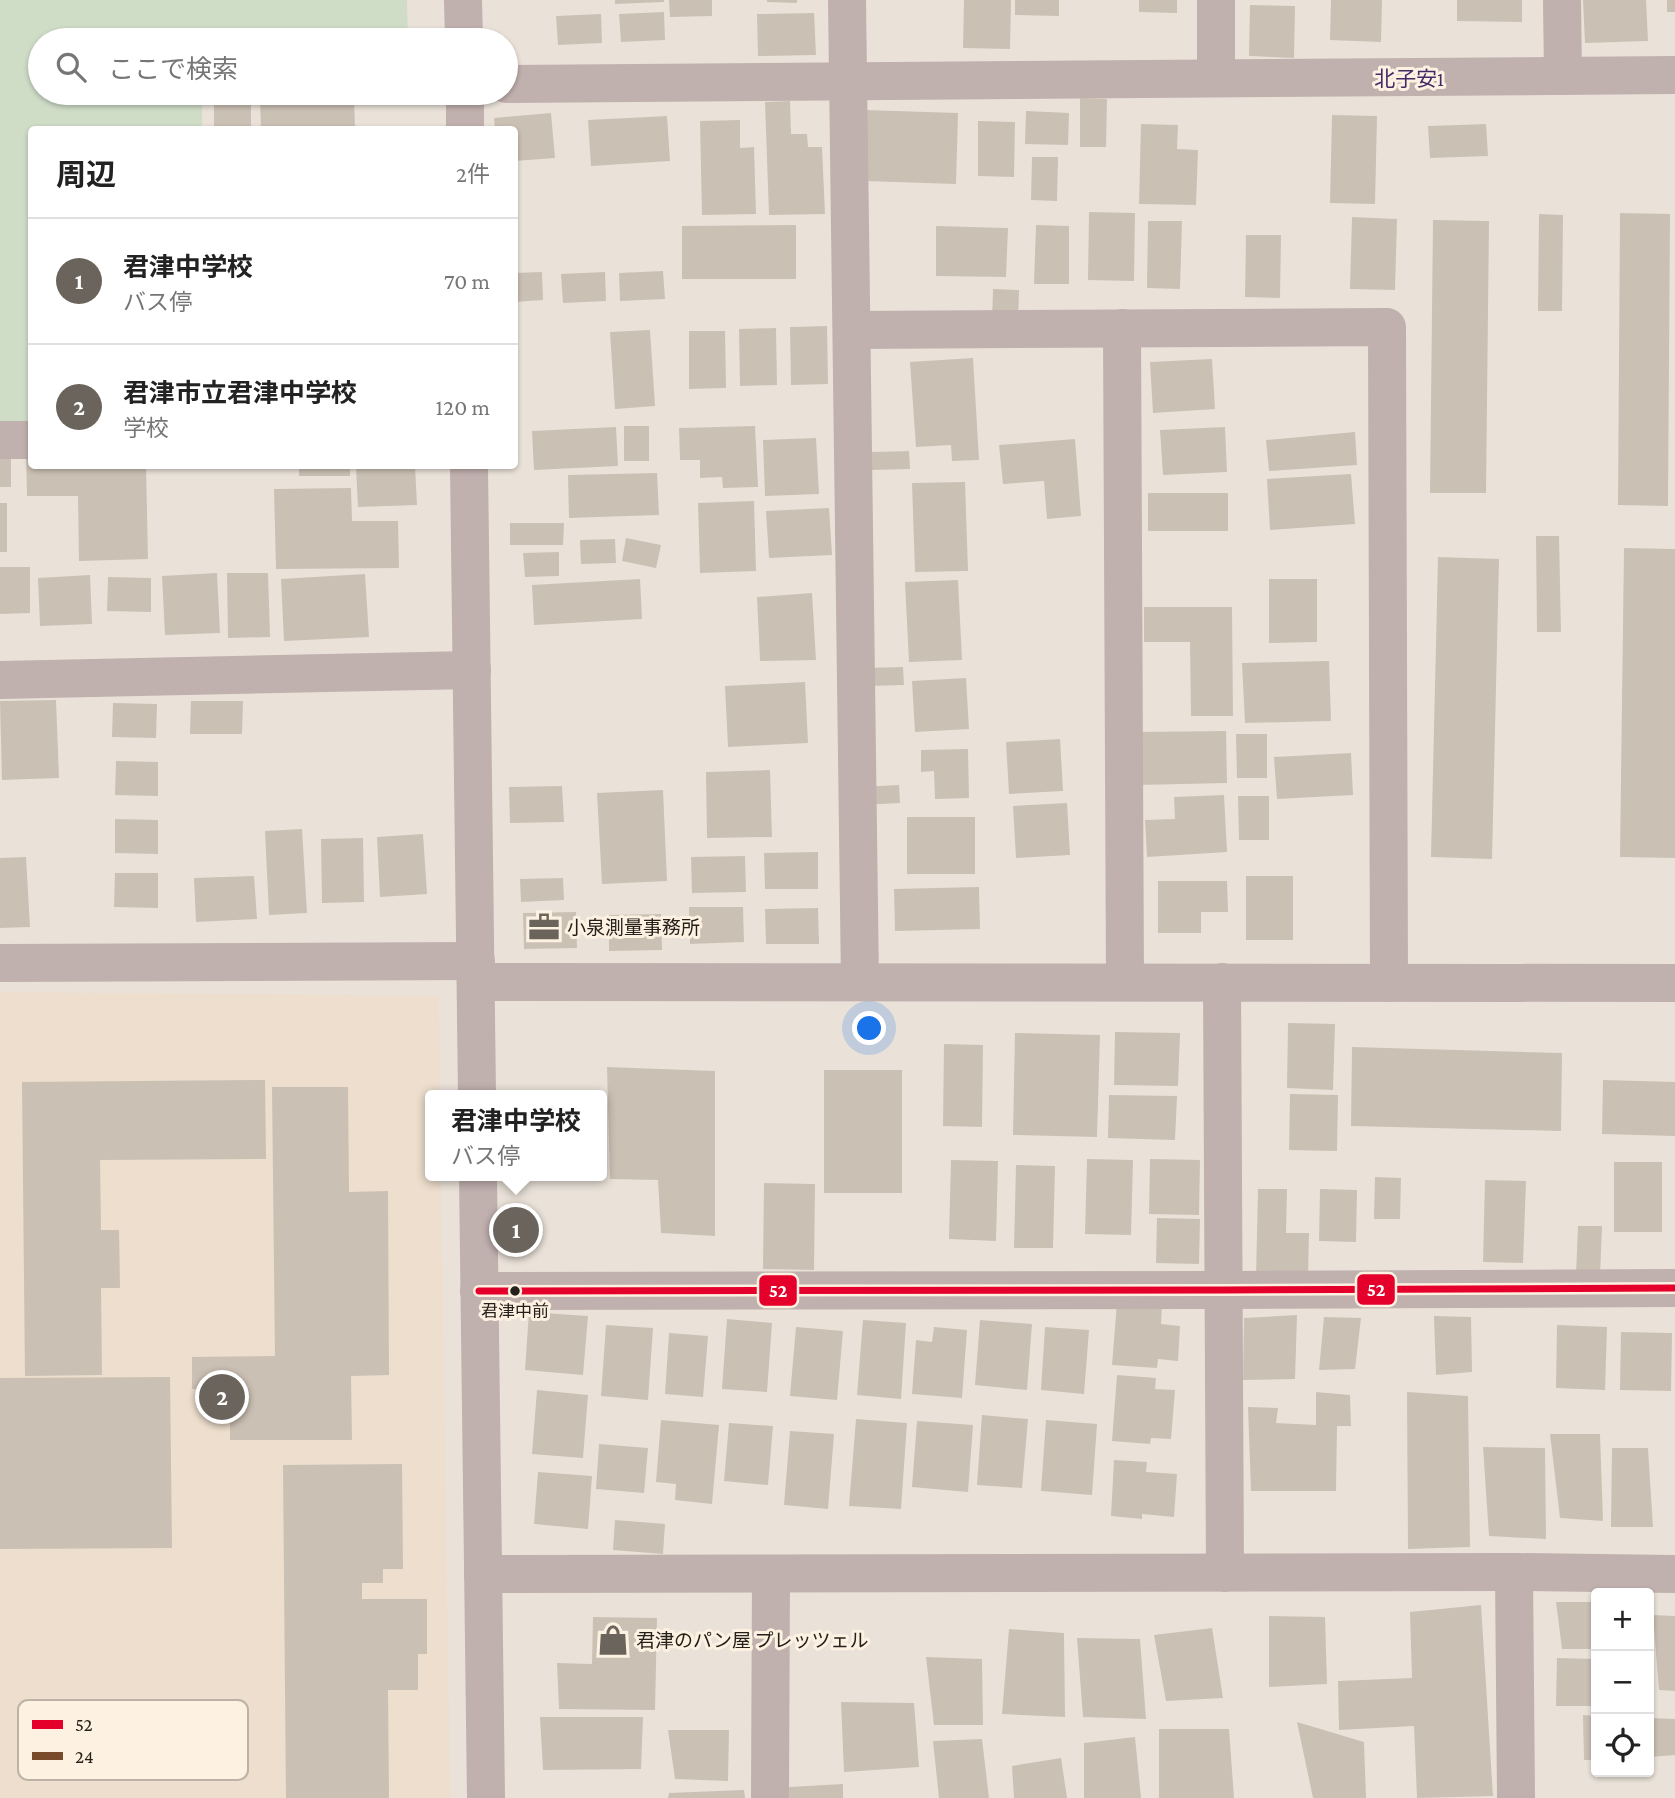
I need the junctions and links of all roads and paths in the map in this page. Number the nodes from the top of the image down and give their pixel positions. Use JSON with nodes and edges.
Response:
{"nodes":[{"id":1,"x":464,"y":0,"type":"edge"},
{"id":2,"x":847,"y":0,"type":"edge"},
{"id":3,"x":1216,"y":0,"type":"edge"},
{"id":4,"x":1562,"y":0,"type":"edge"},
{"id":5,"x":464,"y":28,"type":"edge"},
{"id":6,"x":1675,"y":75,"type":"edge"},
{"id":7,"x":1563,"y":76,"type":"junction"},
{"id":8,"x":1216,"y":78,"type":"junction"},
{"id":9,"x":848,"y":82,"type":"junction"},
{"id":10,"x":518,"y":85,"type":"edge"},
{"id":11,"x":465,"y":105,"type":"edge"},
{"id":12,"x":465,"y":126,"type":"edge"},
{"id":13,"x":1122,"y":328,"type":"junction"},
{"id":14,"x":852,"y":330,"type":"junction"},
{"id":15,"x":0,"y":440,"type":"edge"},
{"id":16,"x":28,"y":440,"type":"edge"},
{"id":17,"x":469,"y":469,"type":"edge"},
{"id":18,"x":472,"y":670,"type":"junction"},
{"id":19,"x":0,"y":680,"type":"edge"},
{"id":20,"x":0,"y":963,"type":"edge"},
{"id":21,"x":476,"y":972,"type":"junction"},
{"id":22,"x":860,"y":982,"type":"junction"},
{"id":23,"x":1125,"y":982,"type":"junction"},
{"id":24,"x":1222,"y":982,"type":"junction"},
{"id":25,"x":1389,"y":982,"type":"junction"},
{"id":26,"x":1675,"y":983,"type":"edge"},
{"id":27,"x":477,"y":1090,"type":"edge"},
{"id":28,"x":478,"y":1181,"type":"edge"},
{"id":29,"x":1675,"y":1288,"type":"edge"},
{"id":30,"x":479,"y":1290,"type":"junction"},
{"id":31,"x":1223,"y":1290,"type":"junction"},
{"id":32,"x":1226,"y":1573,"type":"junction"},
{"id":33,"x":1514,"y":1573,"type":"junction"},
{"id":34,"x":483,"y":1574,"type":"junction"},
{"id":35,"x":771,"y":1574,"type":"junction"},
{"id":36,"x":1675,"y":1574,"type":"edge"},
{"id":37,"x":486,"y":1798,"type":"edge"},
{"id":38,"x":770,"y":1798,"type":"edge"},
{"id":39,"x":1516,"y":1798,"type":"edge"}],
"edges":[{"from":1,"to":5,"type":"street"},
{"from":2,"to":9,"type":"street"},
{"from":3,"to":8,"type":"street"},
{"from":4,"to":7,"type":"street"},
{"from":6,"to":7,"type":"street"},
{"from":7,"to":8,"type":"street"},
{"from":8,"to":9,"type":"street"},
{"from":9,"to":10,"type":"street"},
{"from":9,"to":14,"type":"street"},
{"from":11,"to":12,"type":"street"},
{"from":13,"to":14,"type":"street"},
{"from":13,"to":23,"type":"street"},
{"from":13,"to":25,"type":"street"},
{"from":14,"to":22,"type":"street"},
{"from":15,"to":16,"type":"street"},
{"from":17,"to":18,"type":"street"},
{"from":18,"to":19,"type":"street"},
{"from":18,"to":21,"type":"street"},
{"from":20,"to":21,"type":"street"},
{"from":21,"to":22,"type":"street"},
{"from":21,"to":27,"type":"street"},
{"from":22,"to":23,"type":"street"},
{"from":23,"to":24,"type":"street"},
{"from":24,"to":25,"type":"street"},
{"from":24,"to":31,"type":"street"},
{"from":25,"to":26,"type":"street"},
{"from":28,"to":30,"type":"street"},
{"from":29,"to":31,"type":"street"},
{"from":30,"to":31,"type":"street"},
{"from":30,"to":34,"type":"street"},
{"from":31,"to":32,"type":"street"},
{"from":32,"to":33,"type":"street"},
{"from":32,"to":35,"type":"street"},
{"from":33,"to":36,"type":"street"},
{"from":33,"to":39,"type":"street"},
{"from":34,"to":35,"type":"street"},
{"from":34,"to":37,"type":"street"},
{"from":35,"to":38,"type":"street"}]}
